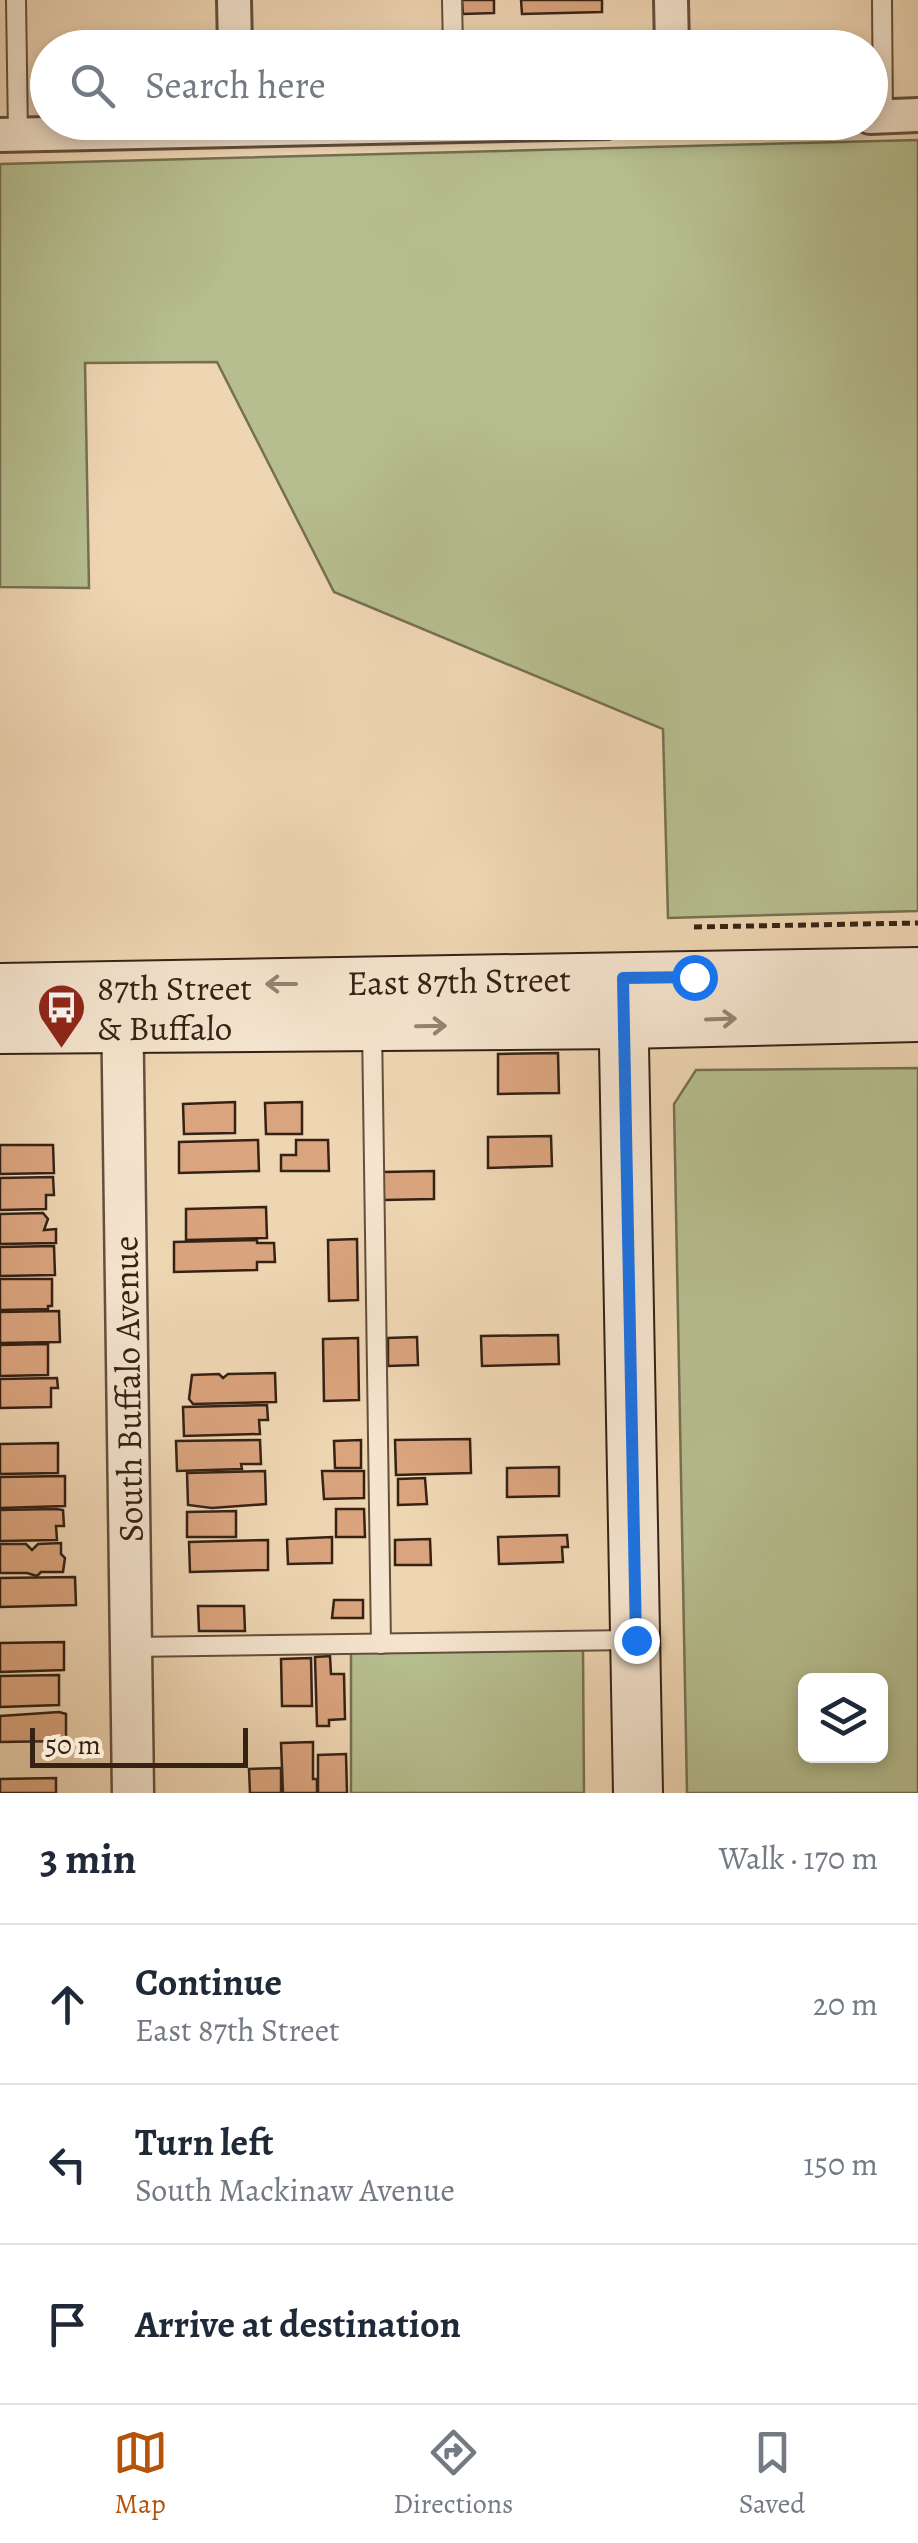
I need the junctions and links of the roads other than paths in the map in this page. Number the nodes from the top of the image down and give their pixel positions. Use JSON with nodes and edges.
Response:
{"nodes":[{"id":1,"x":16,"y":0,"type":"edge"},
{"id":2,"x":234,"y":0,"type":"edge"},
{"id":3,"x":452,"y":0,"type":"edge"},
{"id":4,"x":672,"y":0,"type":"edge"},
{"id":5,"x":882,"y":0,"type":"edge"},
{"id":6,"x":235,"y":30,"type":"edge"},
{"id":7,"x":453,"y":30,"type":"edge"},
{"id":8,"x":672,"y":30,"type":"edge"},
{"id":9,"x":881,"y":30,"type":"edge"},
{"id":10,"x":918,"y":115,"type":"edge"},
{"id":11,"x":888,"y":116,"type":"edge"},
{"id":12,"x":9,"y":134,"type":"edge"},
{"id":13,"x":918,"y":972,"type":"edge"},
{"id":14,"x":0,"y":988,"type":"edge"},
{"id":15,"x":624,"y":1001,"type":"junction"},
{"id":16,"x":123,"y":1007,"type":"junction"},
{"id":17,"x":918,"y":1017,"type":"edge"},
{"id":18,"x":372,"y":1026,"type":"junction"},
{"id":19,"x":0,"y":1029,"type":"edge"},
{"id":20,"x":636,"y":1640,"type":"junction"},
{"id":21,"x":381,"y":1644,"type":"junction"},
{"id":22,"x":132,"y":1647,"type":"junction"},
{"id":23,"x":134,"y":1793,"type":"edge"},
{"id":24,"x":638,"y":1793,"type":"edge"}],
"edges":[{"from":1,"to":12,"type":"lane"},
{"from":2,"to":6,"type":"street"},
{"from":3,"to":7,"type":"lane"},
{"from":4,"to":8,"type":"street"},
{"from":5,"to":9,"type":"lane"},
{"from":10,"to":11,"type":"street"},
{"from":13,"to":15,"type":"main road","name":"East 87th Street"},
{"from":14,"to":16,"type":"main road","name":"East 87th Street"},
{"from":15,"to":16,"type":"main road","name":"East 87th Street","one_way":true},
{"from":15,"to":17,"type":"main road","name":"East 87th Street","one_way":true},
{"from":18,"to":15,"type":"main road","name":"East 87th Street","one_way":true},
{"from":15,"to":20,"type":"main road"},
{"from":16,"to":18,"type":"main road","name":"East 87th Street"},
{"from":16,"to":19,"type":"main road","name":"East 87th Street"},
{"from":16,"to":22,"type":"street","name":"South Buffalo Avenue"},
{"from":18,"to":21,"type":"lane"},
{"from":20,"to":21,"type":"lane"},
{"from":20,"to":24,"type":"main road"},
{"from":21,"to":22,"type":"lane"},
{"from":22,"to":23,"type":"street","name":"South Buffalo Avenue"}]}
